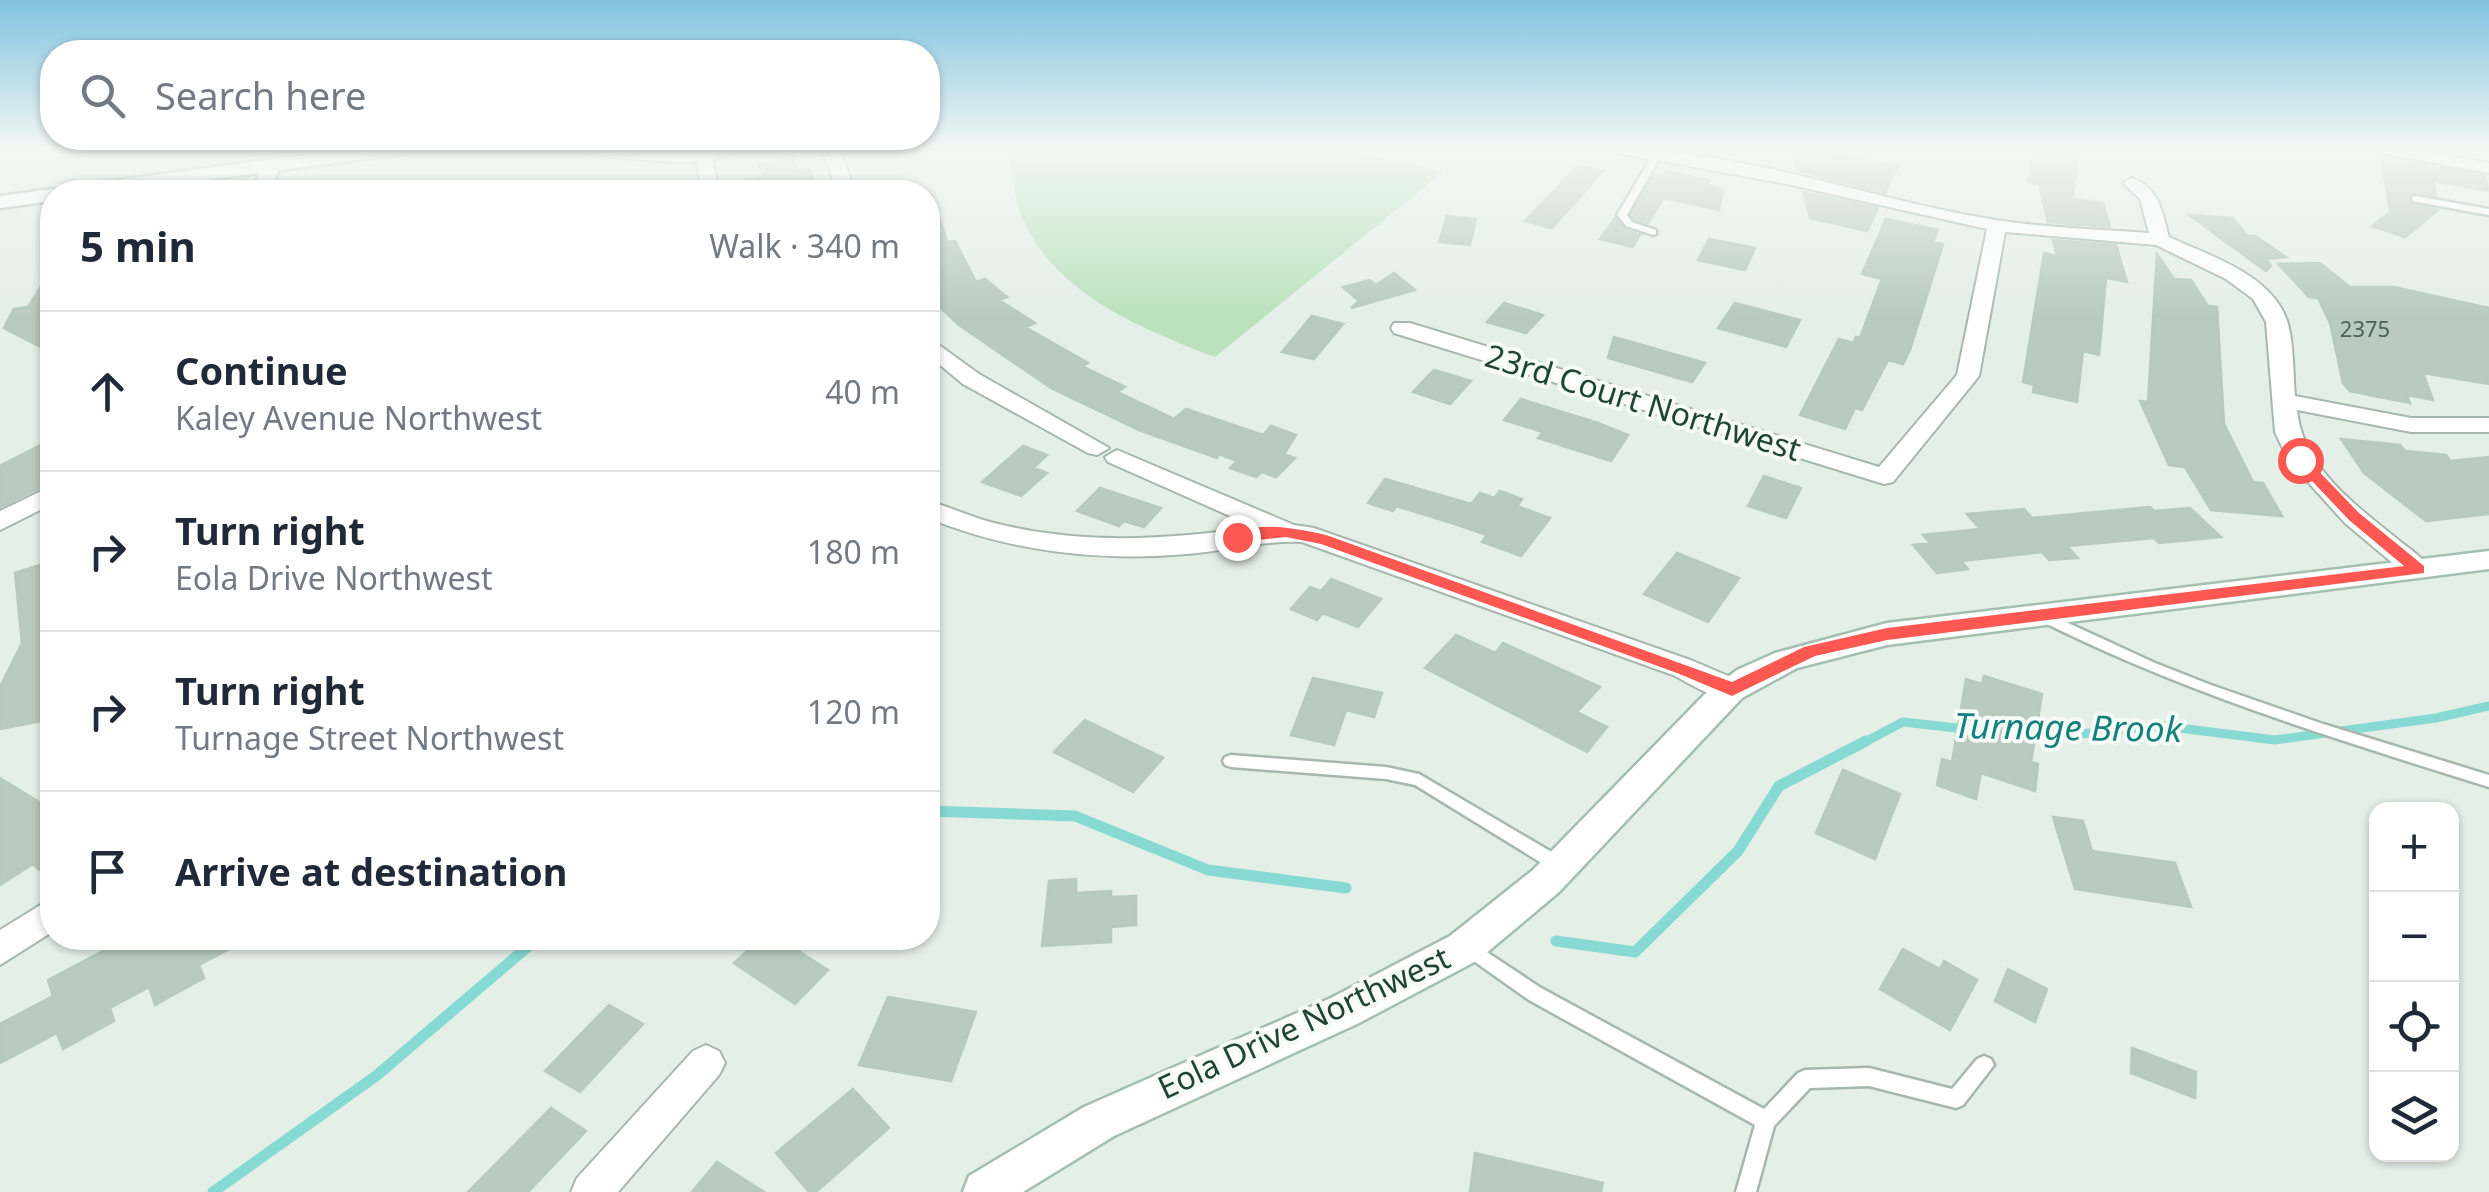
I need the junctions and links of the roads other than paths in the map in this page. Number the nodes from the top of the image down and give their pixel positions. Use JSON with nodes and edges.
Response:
{"nodes":[{"id":1,"x":1629,"y":205,"type":"edge"},
{"id":2,"x":1895,"y":205,"type":"edge"},
{"id":3,"x":2151,"y":205,"type":"edge"},
{"id":4,"x":2447,"y":205,"type":"edge"},
{"id":5,"x":2489,"y":212,"type":"edge"},
{"id":6,"x":1997,"y":226,"type":"junction"},
{"id":7,"x":1653,"y":232,"type":"dead end"},
{"id":8,"x":2160,"y":240,"type":"junction"},
{"id":9,"x":1402,"y":328,"type":"dead end"},
{"id":10,"x":940,"y":354,"type":"edge"},
{"id":11,"x":2282,"y":400,"type":"junction"},
{"id":12,"x":2489,"y":424,"type":"edge"},
{"id":13,"x":40,"y":500,"type":"edge"},
{"id":14,"x":940,"y":513,"type":"edge"},
{"id":15,"x":0,"y":522,"type":"edge"},
{"id":16,"x":1286,"y":532,"type":"junction"},
{"id":17,"x":2489,"y":560,"type":"edge"},
{"id":18,"x":2418,"y":570,"type":"junction"},
{"id":19,"x":2041,"y":616,"type":"junction"},
{"id":20,"x":1732,"y":690,"type":"junction"},
{"id":21,"x":1231,"y":761,"type":"dead end"},
{"id":22,"x":2489,"y":781,"type":"edge"},
{"id":23,"x":1559,"y":865,"type":"junction"},
{"id":24,"x":40,"y":922,"type":"edge"},
{"id":25,"x":1466,"y":947,"type":"junction"},
{"id":26,"x":0,"y":950,"type":"edge"},
{"id":27,"x":706,"y":1062,"type":"dead end"},
{"id":28,"x":1984,"y":1065,"type":"dead end"},
{"id":29,"x":1766,"y":1121,"type":"junction"},
{"id":30,"x":591,"y":1192,"type":"edge"},
{"id":31,"x":985,"y":1192,"type":"edge"},
{"id":32,"x":1746,"y":1192,"type":"edge"}],
"edges":[{"from":1,"to":7,"type":"lane"},
{"from":2,"to":6,"type":"street"},
{"from":3,"to":8,"type":"street"},
{"from":4,"to":5,"type":"lane"},
{"from":6,"to":8,"type":"street"},
{"from":6,"to":9,"type":"street","name":"23rd Court Northwest"},
{"from":8,"to":11,"type":"street"},
{"from":10,"to":16,"type":"street"},
{"from":11,"to":12,"type":"street"},
{"from":11,"to":18,"type":"street"},
{"from":13,"to":15,"type":"street"},
{"from":14,"to":16,"type":"street"},
{"from":16,"to":20,"type":"street"},
{"from":17,"to":18,"type":"main road","name":"Eola Drive Northwest"},
{"from":18,"to":19,"type":"main road","name":"Eola Drive Northwest"},
{"from":19,"to":20,"type":"main road","name":"Eola Drive Northwest"},
{"from":19,"to":22,"type":"lane"},
{"from":20,"to":23,"type":"main road","name":"Eola Drive Northwest"},
{"from":21,"to":23,"type":"lane"},
{"from":23,"to":25,"type":"main road","name":"Eola Drive Northwest"},
{"from":24,"to":26,"type":"street"},
{"from":25,"to":29,"type":"lane"},
{"from":25,"to":31,"type":"main road","name":"Eola Drive Northwest"},
{"from":27,"to":30,"type":"street"},
{"from":28,"to":29,"type":"lane"},
{"from":29,"to":32,"type":"lane"}]}
